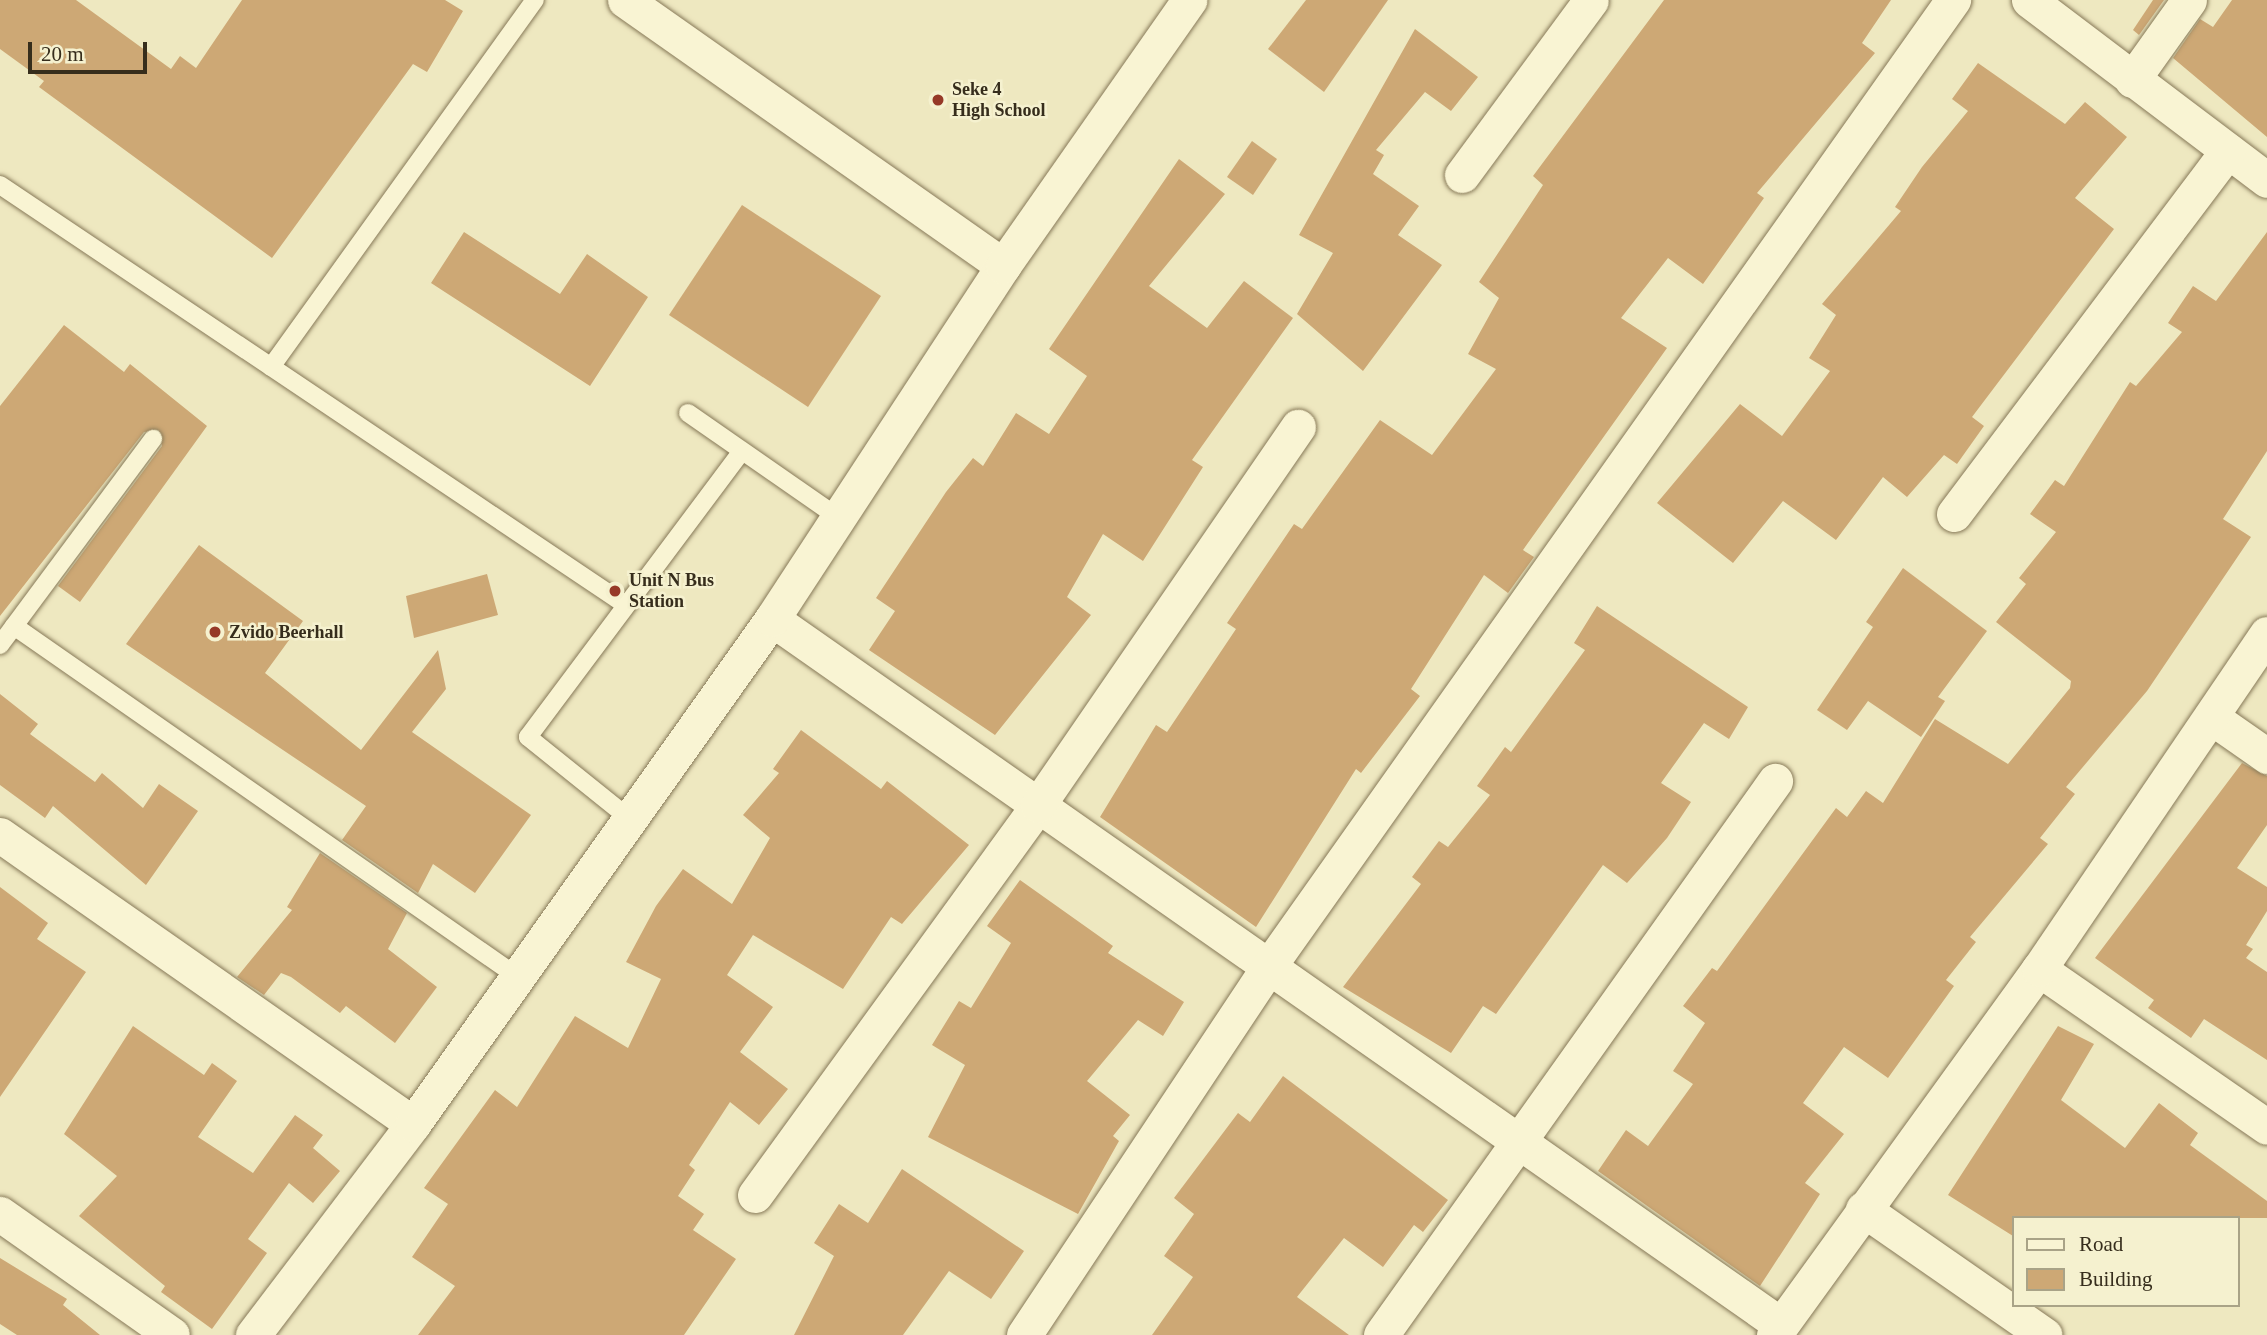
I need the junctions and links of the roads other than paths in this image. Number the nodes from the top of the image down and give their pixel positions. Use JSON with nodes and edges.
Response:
{"nodes":[{"id":1,"x":535,"y":0,"type":"edge"},
{"id":2,"x":625,"y":0,"type":"edge"},
{"id":3,"x":1189,"y":0,"type":"edge"},
{"id":4,"x":1591,"y":0,"type":"edge"},
{"id":5,"x":1953,"y":0,"type":"edge"},
{"id":6,"x":2029,"y":0,"type":"edge"},
{"id":7,"x":2189,"y":0,"type":"edge"},
{"id":8,"x":2132,"y":80,"type":"junction"},
{"id":9,"x":2228,"y":151,"type":"junction"},
{"id":10,"x":1462,"y":175,"type":"dead end"},
{"id":11,"x":2267,"y":180,"type":"edge"},
{"id":12,"x":0,"y":186,"type":"edge"},
{"id":13,"x":1003,"y":266,"type":"junction"},
{"id":14,"x":271,"y":367,"type":"junction"},
{"id":15,"x":688,"y":413,"type":"dead end"},
{"id":16,"x":1298,"y":427,"type":"dead end"},
{"id":17,"x":153,"y":439,"type":"dead end"},
{"id":18,"x":743,"y":451,"type":"junction"},
{"id":19,"x":1954,"y":513,"type":"dead end"},
{"id":20,"x":839,"y":518,"type":"junction"},
{"id":21,"x":626,"y":605,"type":"junction"},
{"id":22,"x":772,"y":619,"type":"junction"},
{"id":23,"x":14,"y":626,"type":"junction"},
{"id":24,"x":2267,"y":634,"type":"edge"},
{"id":25,"x":0,"y":645,"type":"edge"},
{"id":26,"x":2214,"y":719,"type":"junction"},
{"id":27,"x":2267,"y":756,"type":"edge"},
{"id":28,"x":1776,"y":781,"type":"dead end"},
{"id":29,"x":1038,"y":805,"type":"junction"},
{"id":30,"x":630,"y":819,"type":"junction"},
{"id":31,"x":0,"y":835,"type":"edge"},
{"id":32,"x":1269,"y":966,"type":"junction"},
{"id":33,"x":2039,"y":969,"type":"junction"},
{"id":34,"x":518,"y":977,"type":"junction"},
{"id":35,"x":412,"y":1124,"type":"junction"},
{"id":36,"x":2267,"y":1127,"type":"edge"},
{"id":37,"x":1520,"y":1142,"type":"junction"},
{"id":38,"x":755,"y":1195,"type":"dead end"},
{"id":39,"x":1863,"y":1209,"type":"junction"},
{"id":40,"x":0,"y":1214,"type":"edge"},
{"id":41,"x":1777,"y":1330,"type":"edge"},
{"id":42,"x":172,"y":1335,"type":"edge"},
{"id":43,"x":253,"y":1335,"type":"edge"},
{"id":44,"x":1024,"y":1335,"type":"edge"},
{"id":45,"x":1381,"y":1335,"type":"edge"},
{"id":46,"x":2044,"y":1335,"type":"edge"}],
"edges":[{"from":1,"to":14,"type":"lane"},
{"from":2,"to":13,"type":"street"},
{"from":3,"to":13,"type":"street"},
{"from":4,"to":10,"type":"street"},
{"from":5,"to":32,"type":"street"},
{"from":6,"to":8,"type":"street"},
{"from":7,"to":8,"type":"street"},
{"from":8,"to":9,"type":"street"},
{"from":9,"to":11,"type":"street"},
{"from":9,"to":19,"type":"street"},
{"from":12,"to":14,"type":"lane"},
{"from":13,"to":20,"type":"street"},
{"from":14,"to":21,"type":"lane"},
{"from":15,"to":18,"type":"lane"},
{"from":16,"to":29,"type":"street"},
{"from":17,"to":23,"type":"lane"},
{"from":18,"to":20,"type":"lane"},
{"from":18,"to":21,"type":"lane"},
{"from":20,"to":22,"type":"street"},
{"from":21,"to":30,"type":"lane"},
{"from":22,"to":29,"type":"street"},
{"from":22,"to":30,"type":"street"},
{"from":23,"to":25,"type":"lane"},
{"from":23,"to":34,"type":"lane"},
{"from":24,"to":26,"type":"street"},
{"from":26,"to":27,"type":"street"},
{"from":26,"to":33,"type":"street"},
{"from":28,"to":37,"type":"street"},
{"from":29,"to":32,"type":"street"},
{"from":29,"to":38,"type":"street"},
{"from":30,"to":34,"type":"street"},
{"from":31,"to":35,"type":"street"},
{"from":32,"to":37,"type":"street"},
{"from":32,"to":44,"type":"street"},
{"from":33,"to":36,"type":"street"},
{"from":33,"to":39,"type":"street"},
{"from":34,"to":35,"type":"street"},
{"from":35,"to":43,"type":"street"},
{"from":37,"to":41,"type":"street"},
{"from":37,"to":45,"type":"street"},
{"from":39,"to":41,"type":"street"},
{"from":39,"to":46,"type":"street"},
{"from":40,"to":42,"type":"street"}]}
